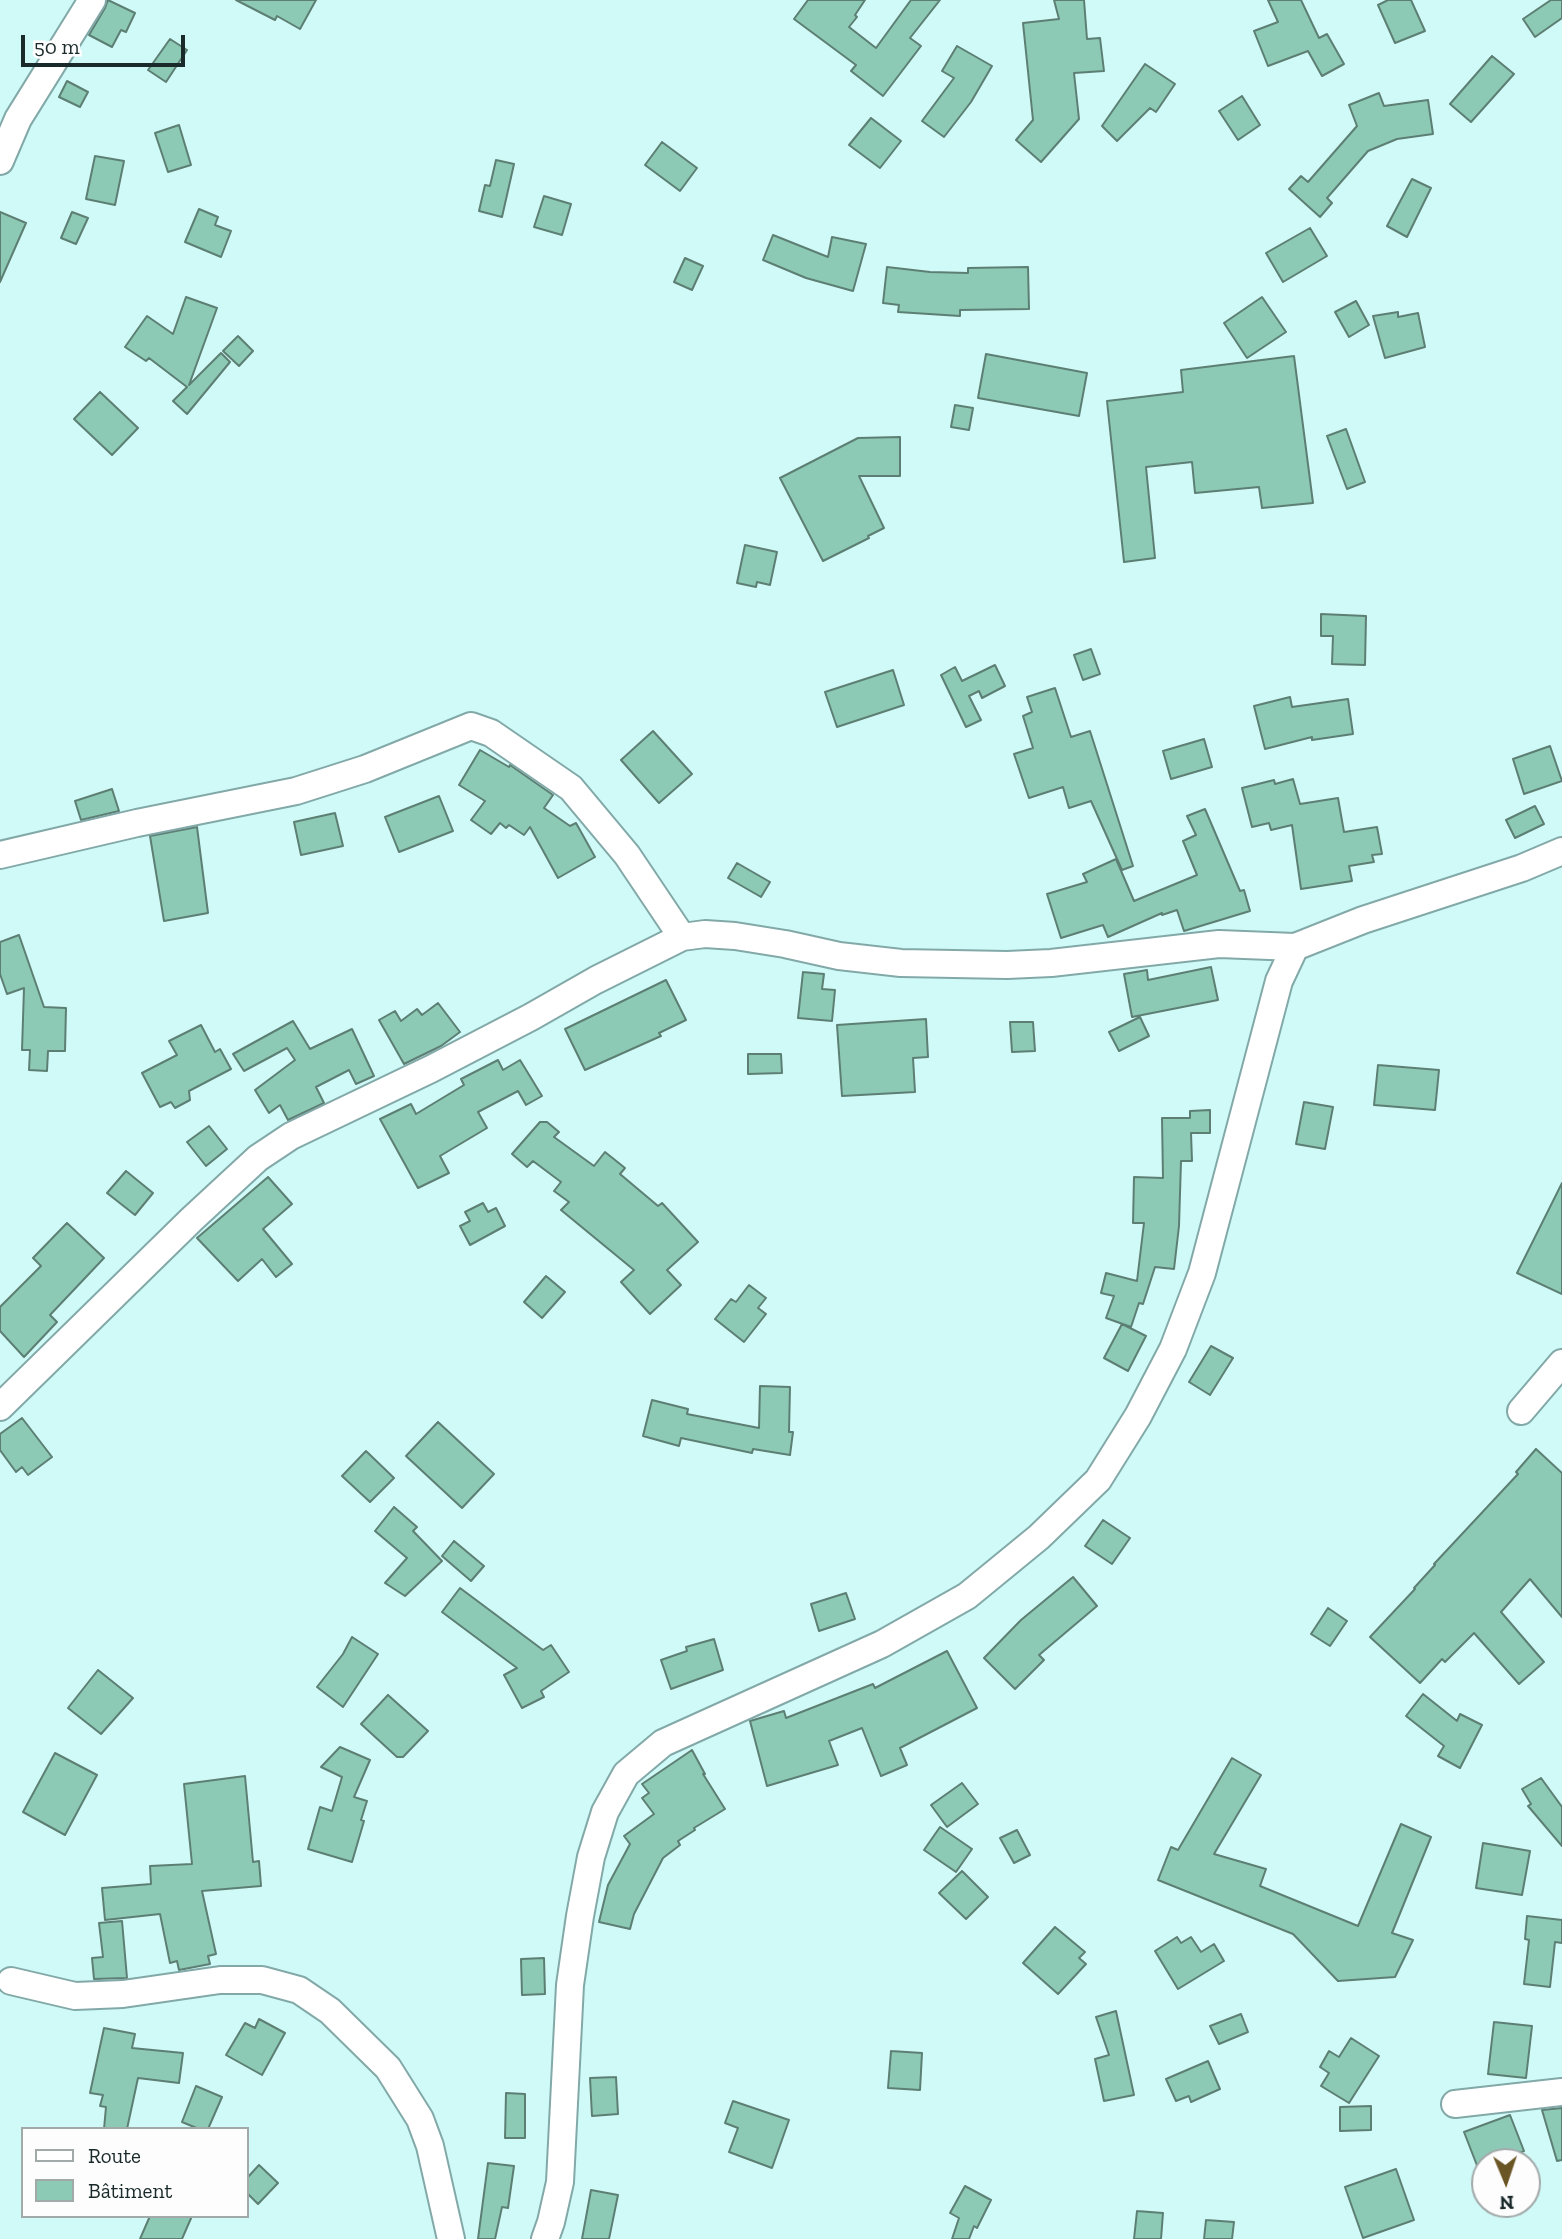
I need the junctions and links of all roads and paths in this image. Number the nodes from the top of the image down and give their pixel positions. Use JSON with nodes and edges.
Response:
{"nodes":[{"id":1,"x":92,"y":0,"type":"edge"},
{"id":2,"x":0,"y":161,"type":"edge"},
{"id":3,"x":1562,"y":851,"type":"edge"},
{"id":4,"x":0,"y":855,"type":"edge"},
{"id":5,"x":682,"y":937,"type":"junction"},
{"id":6,"x":1295,"y":947,"type":"junction"},
{"id":7,"x":1562,"y":1363,"type":"edge"},
{"id":8,"x":0,"y":1407,"type":"edge"},
{"id":9,"x":1521,"y":1411,"type":"dead end"},
{"id":10,"x":11,"y":1981,"type":"dead end"},
{"id":11,"x":1562,"y":2092,"type":"edge"},
{"id":12,"x":1455,"y":2104,"type":"dead end"},
{"id":13,"x":452,"y":2239,"type":"edge"},
{"id":14,"x":544,"y":2239,"type":"edge"}],
"edges":[{"from":1,"to":2,"type":"street"},
{"from":3,"to":6,"type":"street"},
{"from":4,"to":5,"type":"street"},
{"from":5,"to":6,"type":"street"},
{"from":5,"to":8,"type":"street"},
{"from":6,"to":14,"type":"street"},
{"from":7,"to":9,"type":"street"},
{"from":10,"to":13,"type":"street"},
{"from":11,"to":12,"type":"street"}]}
